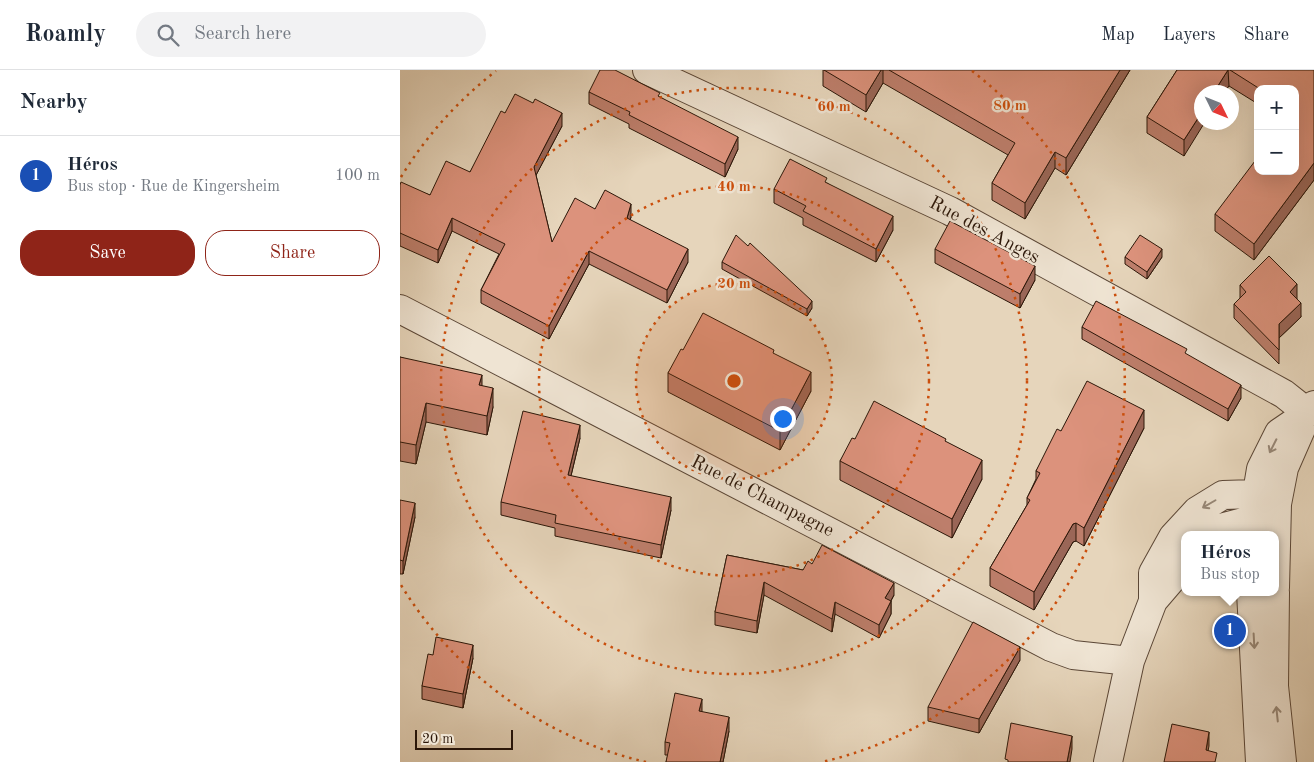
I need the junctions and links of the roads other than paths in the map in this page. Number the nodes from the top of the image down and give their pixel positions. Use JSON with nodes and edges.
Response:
{"nodes":[{"id":1,"x":647,"y":70,"type":"edge"},
{"id":2,"x":400,"y":310,"type":"edge"},
{"id":3,"x":1309,"y":425,"type":"edge"},
{"id":4,"x":1258,"y":513,"type":"edge"},
{"id":5,"x":1209,"y":531,"type":"edge"},
{"id":6,"x":1262,"y":531,"type":"edge"},
{"id":7,"x":1181,"y":564,"type":"edge"},
{"id":8,"x":1251,"y":596,"type":"edge"},
{"id":9,"x":1275,"y":596,"type":"edge"},
{"id":10,"x":1153,"y":602,"type":"junction"},
{"id":11,"x":1130,"y":661,"type":"junction"},
{"id":12,"x":1108,"y":762,"type":"edge"},
{"id":13,"x":1260,"y":762,"type":"edge"},
{"id":14,"x":1282,"y":762,"type":"edge"}],
"edges":[{"from":1,"to":3,"type":"street","name":"Rue des Anges"},
{"from":2,"to":11,"type":"street","name":"Rue de Champagne"},
{"from":3,"to":4,"type":"street"},
{"from":4,"to":5,"type":"street"},
{"from":4,"to":6,"type":"street"},
{"from":4,"to":10,"type":"street","one_way":true},
{"from":7,"to":10,"type":"street"},
{"from":8,"to":13,"type":"street","one_way":true},
{"from":14,"to":9,"type":"street","one_way":true},
{"from":10,"to":11,"type":"street"},
{"from":11,"to":12,"type":"street"}]}
